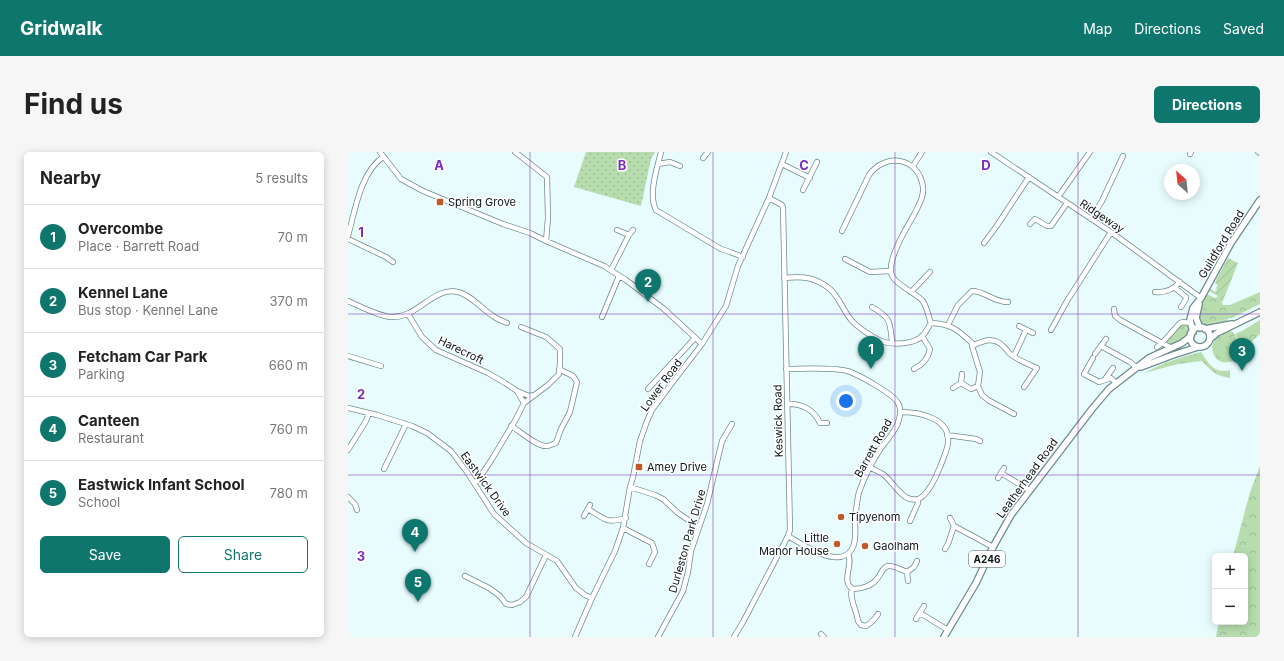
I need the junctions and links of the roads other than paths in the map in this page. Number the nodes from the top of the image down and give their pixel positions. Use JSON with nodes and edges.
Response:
{"nodes":[{"id":1,"x":380,"y":152,"type":"edge"},
{"id":2,"x":515,"y":152,"type":"edge"},
{"id":3,"x":661,"y":152,"type":"edge"},
{"id":4,"x":708,"y":152,"type":"edge"},
{"id":5,"x":786,"y":152,"type":"edge"},
{"id":6,"x":922,"y":152,"type":"edge"},
{"id":7,"x":991,"y":152,"type":"edge"},
{"id":8,"x":1090,"y":152,"type":"edge"},
{"id":9,"x":1123,"y":156,"type":"dead end"},
{"id":10,"x":383,"y":157,"type":"junction"},
{"id":11,"x":703,"y":158,"type":"dead end"},
{"id":12,"x":817,"y":162,"type":"dead end"},
{"id":13,"x":658,"y":164,"type":"junction"},
{"id":14,"x":782,"y":164,"type":"junction"},
{"id":15,"x":680,"y":166,"type":"dead end"},
{"id":16,"x":913,"y":166,"type":"junction"},
{"id":17,"x":1029,"y":177,"type":"junction"},
{"id":18,"x":810,"y":178,"type":"junction"},
{"id":19,"x":803,"y":190,"type":"dead end"},
{"id":20,"x":1058,"y":197,"type":"junction"},
{"id":21,"x":769,"y":198,"type":"junction"},
{"id":22,"x":1260,"y":200,"type":"edge"},
{"id":23,"x":1067,"y":203,"type":"junction"},
{"id":24,"x":1091,"y":219,"type":"junction"},
{"id":25,"x":1030,"y":224,"type":"dead end"},
{"id":26,"x":349,"y":226,"type":"edge"},
{"id":27,"x":617,"y":230,"type":"dead end"},
{"id":28,"x":633,"y":230,"type":"dead end"},
{"id":29,"x":842,"y":231,"type":"dead end"},
{"id":30,"x":1111,"y":232,"type":"junction"},
{"id":31,"x":629,"y":235,"type":"junction"},
{"id":32,"x":348,"y":238,"type":"edge"},
{"id":33,"x":546,"y":241,"type":"junction"},
{"id":34,"x":984,"y":243,"type":"dead end"},
{"id":35,"x":743,"y":257,"type":"junction"},
{"id":36,"x":845,"y":259,"type":"dead end"},
{"id":37,"x":393,"y":262,"type":"dead end"},
{"id":38,"x":611,"y":270,"type":"junction"},
{"id":39,"x":890,"y":271,"type":"junction"},
{"id":40,"x":930,"y":272,"type":"dead end"},
{"id":41,"x":619,"y":276,"type":"junction"},
{"id":42,"x":784,"y":278,"type":"junction"},
{"id":43,"x":1180,"y":282,"type":"junction"},
{"id":44,"x":1175,"y":288,"type":"junction"},
{"id":45,"x":911,"y":292,"type":"junction"},
{"id":46,"x":1155,"y":292,"type":"dead end"},
{"id":47,"x":1201,"y":298,"type":"junction"},
{"id":48,"x":348,"y":300,"type":"edge"},
{"id":49,"x":1008,"y":302,"type":"dead end"},
{"id":50,"x":872,"y":307,"type":"dead end"},
{"id":51,"x":1181,"y":307,"type":"dead end"},
{"id":52,"x":1114,"y":309,"type":"dead end"},
{"id":53,"x":1260,"y":312,"type":"edge"},
{"id":54,"x":408,"y":314,"type":"junction"},
{"id":55,"x":602,"y":317,"type":"dead end"},
{"id":56,"x":507,"y":323,"type":"dead end"},
{"id":57,"x":931,"y":323,"type":"junction"},
{"id":58,"x":1190,"y":323,"type":"junction"},
{"id":59,"x":1233,"y":324,"type":"junction"},
{"id":60,"x":948,"y":325,"type":"junction"},
{"id":61,"x":1019,"y":326,"type":"dead end"},
{"id":62,"x":521,"y":327,"type":"dead end"},
{"id":63,"x":1202,"y":328,"type":"junction"},
{"id":64,"x":1026,"y":330,"type":"junction"},
{"id":65,"x":1051,"y":330,"type":"dead end"},
{"id":66,"x":1033,"y":333,"type":"dead end"},
{"id":67,"x":1192,"y":334,"type":"junction"},
{"id":68,"x":922,"y":336,"type":"junction"},
{"id":69,"x":695,"y":338,"type":"junction"},
{"id":70,"x":1106,"y":339,"type":"dead end"},
{"id":71,"x":1210,"y":340,"type":"junction"},
{"id":72,"x":892,"y":342,"type":"junction"},
{"id":73,"x":1162,"y":342,"type":"junction"},
{"id":74,"x":702,"y":344,"type":"junction"},
{"id":75,"x":972,"y":346,"type":"junction"},
{"id":76,"x":1101,"y":346,"type":"junction"},
{"id":77,"x":1157,"y":347,"type":"dead end"},
{"id":78,"x":1198,"y":347,"type":"junction"},
{"id":79,"x":1172,"y":348,"type":"junction"},
{"id":80,"x":348,"y":356,"type":"edge"},
{"id":81,"x":1014,"y":356,"type":"junction"},
{"id":82,"x":381,"y":366,"type":"dead end"},
{"id":83,"x":559,"y":368,"type":"junction"},
{"id":84,"x":1113,"y":368,"type":"dead end"},
{"id":85,"x":1136,"y":368,"type":"junction"},
{"id":86,"x":786,"y":369,"type":"junction"},
{"id":87,"x":914,"y":369,"type":"dead end"},
{"id":88,"x":962,"y":374,"type":"dead end"},
{"id":89,"x":1104,"y":381,"type":"junction"},
{"id":90,"x":961,"y":383,"type":"junction"},
{"id":91,"x":1116,"y":383,"type":"junction"},
{"id":92,"x":978,"y":386,"type":"junction"},
{"id":93,"x":952,"y":388,"type":"dead end"},
{"id":94,"x":1024,"y":388,"type":"dead end"},
{"id":95,"x":648,"y":389,"type":"dead end"},
{"id":96,"x":517,"y":391,"type":"junction"},
{"id":97,"x":536,"y":395,"type":"junction"},
{"id":98,"x":524,"y":403,"type":"junction"},
{"id":99,"x":787,"y":404,"type":"junction"},
{"id":100,"x":348,"y":408,"type":"edge"},
{"id":101,"x":900,"y":412,"type":"junction"},
{"id":102,"x":369,"y":413,"type":"junction"},
{"id":103,"x":1014,"y":414,"type":"dead end"},
{"id":104,"x":827,"y":423,"type":"dead end"},
{"id":105,"x":406,"y":424,"type":"junction"},
{"id":106,"x":732,"y":424,"type":"dead end"},
{"id":107,"x":511,"y":426,"type":"junction"},
{"id":108,"x":947,"y":435,"type":"junction"},
{"id":109,"x":980,"y":441,"type":"dead end"},
{"id":110,"x":348,"y":450,"type":"edge"},
{"id":111,"x":870,"y":468,"type":"junction"},
{"id":112,"x":1004,"y":468,"type":"dead end"},
{"id":113,"x":384,"y":469,"type":"dead end"},
{"id":114,"x":1001,"y":473,"type":"junction"},
{"id":115,"x":998,"y":478,"type":"dead end"},
{"id":116,"x":474,"y":483,"type":"junction"},
{"id":117,"x":630,"y":487,"type":"junction"},
{"id":118,"x":1029,"y":490,"type":"junction"},
{"id":119,"x":348,"y":497,"type":"edge"},
{"id":120,"x":918,"y":499,"type":"junction"},
{"id":121,"x":357,"y":510,"type":"dead end"},
{"id":122,"x":584,"y":516,"type":"dead end"},
{"id":123,"x":626,"y":518,"type":"junction"},
{"id":124,"x":950,"y":518,"type":"dead end"},
{"id":125,"x":910,"y":521,"type":"dead end"},
{"id":126,"x":954,"y":526,"type":"junction"},
{"id":127,"x":699,"y":527,"type":"junction"},
{"id":128,"x":623,"y":528,"type":"junction"},
{"id":129,"x":788,"y":536,"type":"junction"},
{"id":130,"x":993,"y":547,"type":"junction"},
{"id":131,"x":945,"y":549,"type":"dead end"},
{"id":132,"x":848,"y":554,"type":"junction"},
{"id":133,"x":546,"y":555,"type":"junction"},
{"id":134,"x":917,"y":563,"type":"dead end"},
{"id":135,"x":649,"y":564,"type":"dead end"},
{"id":136,"x":906,"y":572,"type":"junction"},
{"id":137,"x":465,"y":576,"type":"dead end"},
{"id":138,"x":908,"y":581,"type":"dead end"},
{"id":139,"x":852,"y":589,"type":"junction"},
{"id":140,"x":592,"y":598,"type":"junction"},
{"id":141,"x":924,"y":606,"type":"dead end"},
{"id":142,"x":920,"y":613,"type":"junction"},
{"id":143,"x":878,"y":614,"type":"dead end"},
{"id":144,"x":916,"y":619,"type":"dead end"},
{"id":145,"x":948,"y":630,"type":"junction"},
{"id":146,"x":575,"y":637,"type":"edge"},
{"id":147,"x":658,"y":637,"type":"edge"},
{"id":148,"x":734,"y":637,"type":"edge"},
{"id":149,"x":944,"y":637,"type":"edge"}],
"edges":[{"from":1,"to":10,"type":"street"},
{"from":2,"to":33,"type":"street"},
{"from":3,"to":13,"type":"street"},
{"from":4,"to":11,"type":"street"},
{"from":5,"to":14,"type":"street","name":"Lower Road"},
{"from":6,"to":16,"type":"street"},
{"from":7,"to":17,"type":"street","name":"Ridgeway"},
{"from":8,"to":20,"type":"street"},
{"from":9,"to":24,"type":"street"},
{"from":10,"to":26,"type":"street"},
{"from":10,"to":33,"type":"street"},
{"from":12,"to":18,"type":"street"},
{"from":13,"to":15,"type":"street"},
{"from":13,"to":35,"type":"street"},
{"from":14,"to":18,"type":"street"},
{"from":14,"to":21,"type":"street","name":"Lower Road"},
{"from":16,"to":29,"type":"street"},
{"from":16,"to":39,"type":"street"},
{"from":17,"to":20,"type":"street","name":"Ridgeway"},
{"from":17,"to":34,"type":"street"},
{"from":18,"to":19,"type":"street"},
{"from":20,"to":23,"type":"street","name":"Ridgeway"},
{"from":21,"to":35,"type":"street","name":"Lower Road"},
{"from":21,"to":42,"type":"street","name":"Keswick Road"},
{"from":22,"to":47,"type":"main road","name":"Guildford Road"},
{"from":23,"to":24,"type":"street","name":"Ridgeway"},
{"from":23,"to":25,"type":"street"},
{"from":24,"to":30,"type":"street","name":"Ridgeway"},
{"from":26,"to":32,"type":"street"},
{"from":27,"to":31,"type":"street"},
{"from":28,"to":31,"type":"street"},
{"from":30,"to":43,"type":"street","name":"Ridgeway"},
{"from":30,"to":65,"type":"street"},
{"from":31,"to":38,"type":"street"},
{"from":32,"to":37,"type":"street"},
{"from":33,"to":38,"type":"street"},
{"from":35,"to":74,"type":"street","name":"Lower Road"},
{"from":36,"to":39,"type":"street"},
{"from":38,"to":41,"type":"street"},
{"from":39,"to":45,"type":"street"},
{"from":40,"to":45,"type":"street"},
{"from":41,"to":55,"type":"street"},
{"from":41,"to":69,"type":"street"},
{"from":42,"to":72,"type":"street"},
{"from":42,"to":86,"type":"street","name":"Keswick Road"},
{"from":43,"to":44,"type":"street"},
{"from":43,"to":47,"type":"street","name":"Ridgeway"},
{"from":44,"to":46,"type":"street"},
{"from":44,"to":51,"type":"street"},
{"from":45,"to":57,"type":"street"},
{"from":47,"to":58,"type":"main road","name":"Guildford Road"},
{"from":47,"to":63,"type":"main road","name":"Guildford Road"},
{"from":48,"to":54,"type":"street"},
{"from":49,"to":60,"type":"street"},
{"from":50,"to":72,"type":"street"},
{"from":52,"to":73,"type":"street"},
{"from":53,"to":59,"type":"main road"},
{"from":54,"to":56,"type":"street"},
{"from":54,"to":96,"type":"street","name":"Harecroft"},
{"from":57,"to":60,"type":"street"},
{"from":57,"to":68,"type":"street"},
{"from":58,"to":67,"type":"main road"},
{"from":58,"to":73,"type":"street"},
{"from":59,"to":63,"type":"main road"},
{"from":59,"to":71,"type":"main road"},
{"from":60,"to":75,"type":"street"},
{"from":61,"to":64,"type":"street"},
{"from":62,"to":83,"type":"street"},
{"from":63,"to":67,"type":"main road"},
{"from":63,"to":71,"type":"main road"},
{"from":64,"to":66,"type":"street"},
{"from":64,"to":81,"type":"street"},
{"from":67,"to":78,"type":"main road"},
{"from":67,"to":79,"type":"main road","number":"A246"},
{"from":68,"to":72,"type":"street"},
{"from":68,"to":87,"type":"street"},
{"from":69,"to":74,"type":"street"},
{"from":69,"to":95,"type":"street"},
{"from":70,"to":76,"type":"street"},
{"from":71,"to":78,"type":"main road"},
{"from":73,"to":77,"type":"street"},
{"from":73,"to":79,"type":"street"},
{"from":74,"to":117,"type":"street","name":"Lower Road"},
{"from":75,"to":81,"type":"street"},
{"from":75,"to":92,"type":"street"},
{"from":76,"to":85,"type":"street"},
{"from":76,"to":89,"type":"street"},
{"from":78,"to":85,"type":"main road","number":"A246"},
{"from":79,"to":85,"type":"main road","number":"A246"},
{"from":80,"to":82,"type":"street"},
{"from":81,"to":94,"type":"street"},
{"from":83,"to":97,"type":"street"},
{"from":83,"to":107,"type":"street"},
{"from":84,"to":89,"type":"street"},
{"from":85,"to":91,"type":"main road","name":"Leatherhead Road","number":"A246"},
{"from":86,"to":99,"type":"street","name":"Keswick Road"},
{"from":86,"to":101,"type":"street","name":"Barrett Road"},
{"from":88,"to":90,"type":"street"},
{"from":89,"to":91,"type":"street"},
{"from":90,"to":92,"type":"street"},
{"from":90,"to":93,"type":"street"},
{"from":91,"to":118,"type":"main road","name":"Leatherhead Road","number":"A246"},
{"from":92,"to":103,"type":"street"},
{"from":96,"to":97,"type":"street","name":"Harecroft"},
{"from":96,"to":98,"type":"street","name":"Harecroft"},
{"from":97,"to":98,"type":"street"},
{"from":98,"to":107,"type":"street"},
{"from":99,"to":104,"type":"street"},
{"from":99,"to":129,"type":"street","name":"Keswick Road"},
{"from":100,"to":102,"type":"street","name":"Eastwick Drive"},
{"from":101,"to":108,"type":"street"},
{"from":101,"to":111,"type":"street","name":"Barrett Road"},
{"from":102,"to":105,"type":"street","name":"Eastwick Drive"},
{"from":102,"to":110,"type":"street"},
{"from":105,"to":113,"type":"street"},
{"from":105,"to":116,"type":"street","name":"Eastwick Drive"},
{"from":106,"to":127,"type":"street","name":"Durleston Park Drive"},
{"from":107,"to":116,"type":"street"},
{"from":108,"to":109,"type":"street"},
{"from":108,"to":120,"type":"street"},
{"from":111,"to":120,"type":"street"},
{"from":111,"to":132,"type":"street","name":"Barrett Road"},
{"from":112,"to":114,"type":"street"},
{"from":114,"to":115,"type":"street"},
{"from":114,"to":118,"type":"street"},
{"from":116,"to":133,"type":"street","name":"Eastwick Drive"},
{"from":117,"to":123,"type":"street","name":"Lower Road"},
{"from":117,"to":127,"type":"street"},
{"from":118,"to":130,"type":"main road","name":"Leatherhead Road","number":"A246"},
{"from":119,"to":121,"type":"street"},
{"from":120,"to":125,"type":"street"},
{"from":122,"to":123,"type":"street"},
{"from":123,"to":128,"type":"street","name":"Lower Road"},
{"from":124,"to":126,"type":"street"},
{"from":126,"to":130,"type":"street"},
{"from":126,"to":131,"type":"street"},
{"from":127,"to":147,"type":"street","name":"Durleston Park Drive"},
{"from":128,"to":135,"type":"street"},
{"from":128,"to":140,"type":"street","name":"Lower Road"},
{"from":129,"to":132,"type":"street"},
{"from":129,"to":148,"type":"street","name":"Keswick Road"},
{"from":130,"to":145,"type":"main road","name":"Leatherhead Road","number":"A246"},
{"from":132,"to":139,"type":"street"},
{"from":133,"to":137,"type":"street"},
{"from":133,"to":140,"type":"street","name":"Eastwick Drive"},
{"from":134,"to":136,"type":"street"},
{"from":136,"to":138,"type":"street"},
{"from":136,"to":139,"type":"street"},
{"from":139,"to":143,"type":"street"},
{"from":140,"to":146,"type":"street","name":"Lower Road"},
{"from":141,"to":142,"type":"street"},
{"from":142,"to":144,"type":"street"},
{"from":142,"to":145,"type":"street"},
{"from":145,"to":149,"type":"main road","name":"Leatherhead Road","number":"A246"}]}
